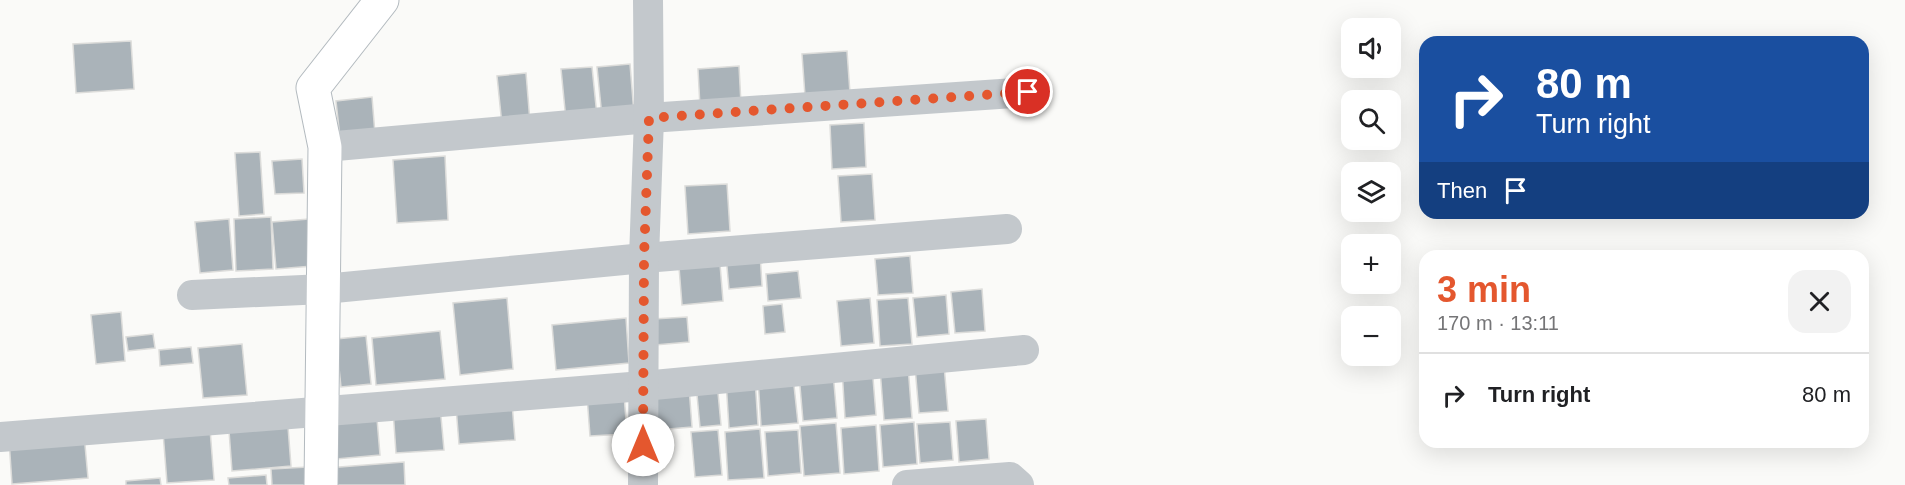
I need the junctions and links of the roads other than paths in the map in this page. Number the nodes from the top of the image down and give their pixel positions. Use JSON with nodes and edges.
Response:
{"nodes":[{"id":1,"x":382,"y":0,"type":"edge"},
{"id":2,"x":648,"y":0,"type":"edge"},
{"id":3,"x":1028,"y":92,"type":"dead end"},
{"id":4,"x":649,"y":118,"type":"junction"},
{"id":5,"x":325,"y":147,"type":"junction"},
{"id":6,"x":1007,"y":229,"type":"dead end"},
{"id":7,"x":644,"y":258,"type":"junction"},
{"id":8,"x":324,"y":289,"type":"junction"},
{"id":9,"x":192,"y":295,"type":"dead end"},
{"id":10,"x":1024,"y":350,"type":"dead end"},
{"id":11,"x":644,"y":386,"type":"junction"},
{"id":12,"x":322,"y":411,"type":"junction"},
{"id":13,"x":0,"y":436,"type":"edge"},
{"id":14,"x":321,"y":485,"type":"edge"},
{"id":15,"x":643,"y":485,"type":"edge"},
{"id":16,"x":907,"y":485,"type":"edge"},
{"id":17,"x":1019,"y":485,"type":"edge"}],
"edges":[{"from":1,"to":5,"type":"street"},
{"from":2,"to":4,"type":"street"},
{"from":3,"to":4,"type":"street"},
{"from":4,"to":5,"type":"street"},
{"from":4,"to":7,"type":"street"},
{"from":5,"to":8,"type":"street"},
{"from":6,"to":7,"type":"street"},
{"from":7,"to":8,"type":"street"},
{"from":7,"to":11,"type":"street"},
{"from":8,"to":9,"type":"street"},
{"from":8,"to":12,"type":"street"},
{"from":10,"to":11,"type":"street"},
{"from":11,"to":12,"type":"street"},
{"from":11,"to":15,"type":"street"},
{"from":12,"to":13,"type":"street"},
{"from":12,"to":14,"type":"street"},
{"from":16,"to":17,"type":"street"}]}
